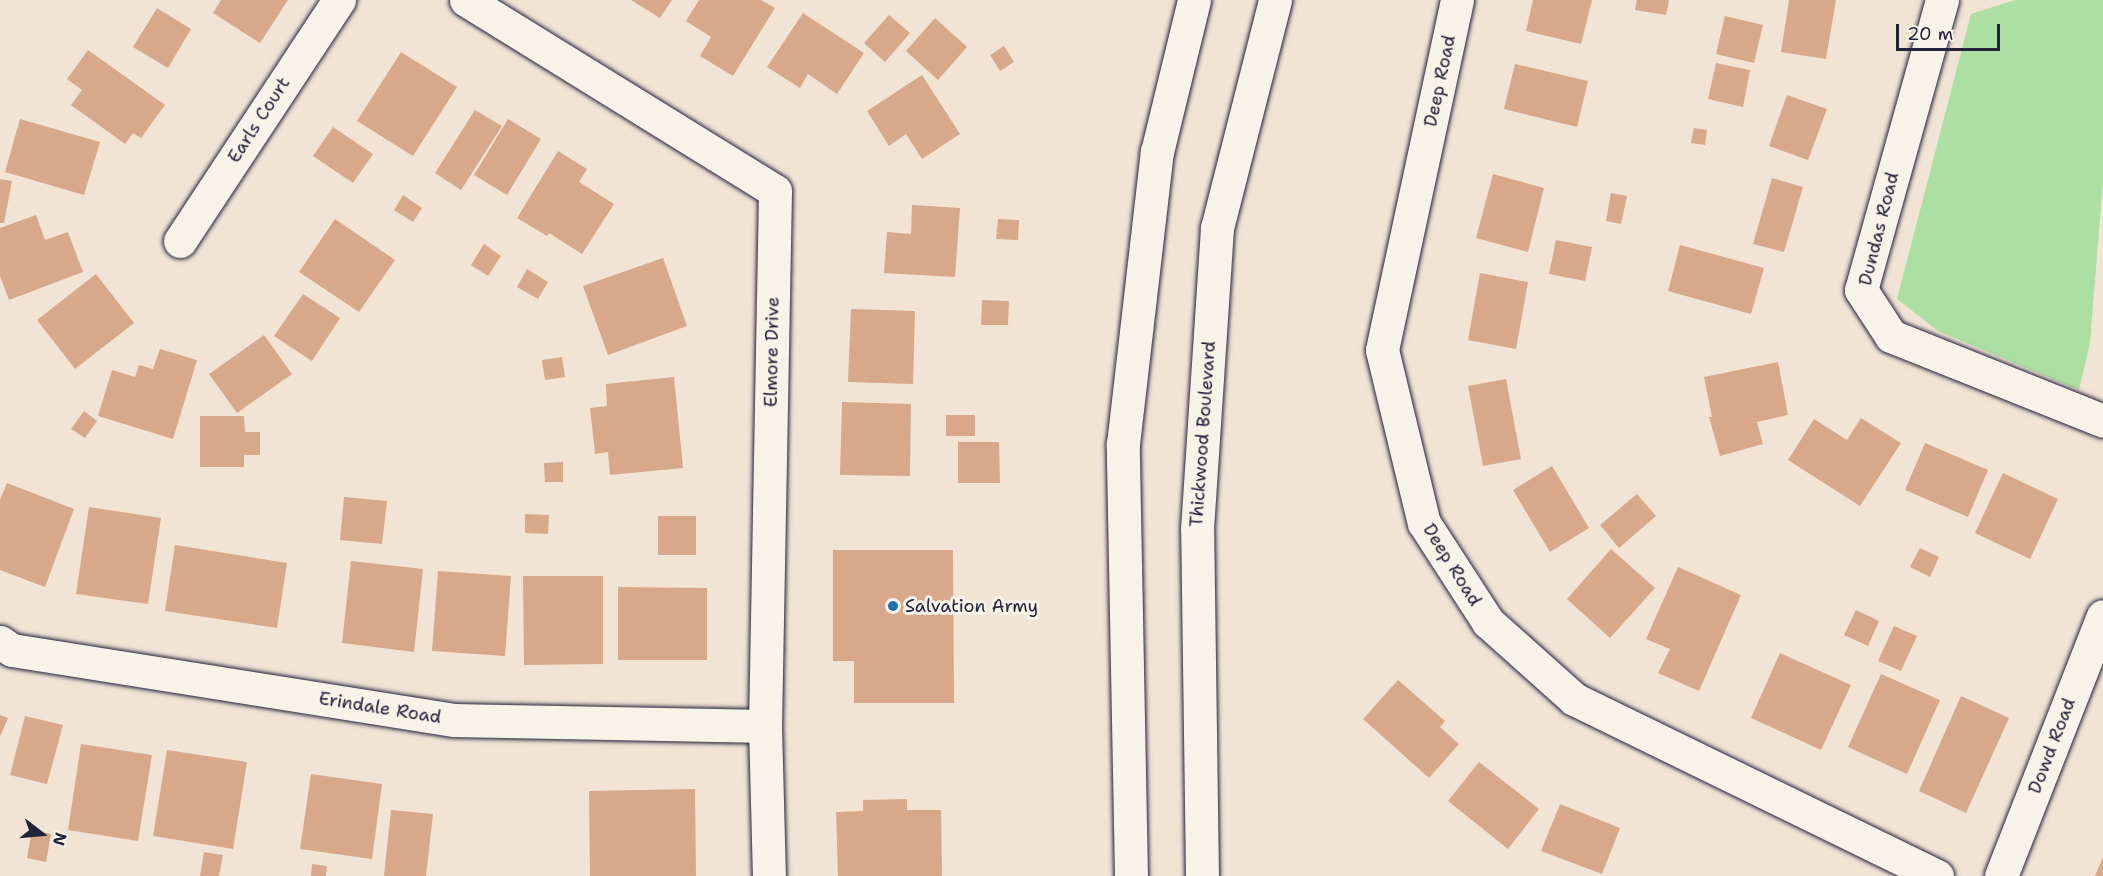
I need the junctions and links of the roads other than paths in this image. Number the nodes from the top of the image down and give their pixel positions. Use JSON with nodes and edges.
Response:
{"nodes":[{"id":1,"x":339,"y":0,"type":"edge"},
{"id":2,"x":466,"y":0,"type":"edge"},
{"id":3,"x":1194,"y":0,"type":"edge"},
{"id":4,"x":1275,"y":0,"type":"edge"},
{"id":5,"x":1458,"y":0,"type":"edge"},
{"id":6,"x":1942,"y":0,"type":"edge"},
{"id":7,"x":180,"y":240,"type":"dead end"},
{"id":8,"x":2103,"y":421,"type":"edge"},
{"id":9,"x":2103,"y":616,"type":"edge"},
{"id":10,"x":0,"y":642,"type":"edge"},
{"id":11,"x":765,"y":726,"type":"junction"},
{"id":12,"x":769,"y":876,"type":"edge"},
{"id":13,"x":1131,"y":876,"type":"edge"},
{"id":14,"x":1202,"y":876,"type":"edge"},
{"id":15,"x":1937,"y":876,"type":"edge"},
{"id":16,"x":2001,"y":876,"type":"edge"}],
"edges":[{"from":1,"to":7,"type":"street","name":"Earls Court"},
{"from":2,"to":11,"type":"street","name":"Elmore Drive"},
{"from":3,"to":13,"type":"street"},
{"from":4,"to":14,"type":"street","name":"Thickwood Boulevard"},
{"from":5,"to":15,"type":"street","name":"Deep Road"},
{"from":6,"to":8,"type":"street","name":"Dundas Road"},
{"from":9,"to":16,"type":"street","name":"Dowd Road"},
{"from":10,"to":11,"type":"street","name":"Erindale Road"},
{"from":11,"to":12,"type":"street","name":"Elmore Drive"}]}
